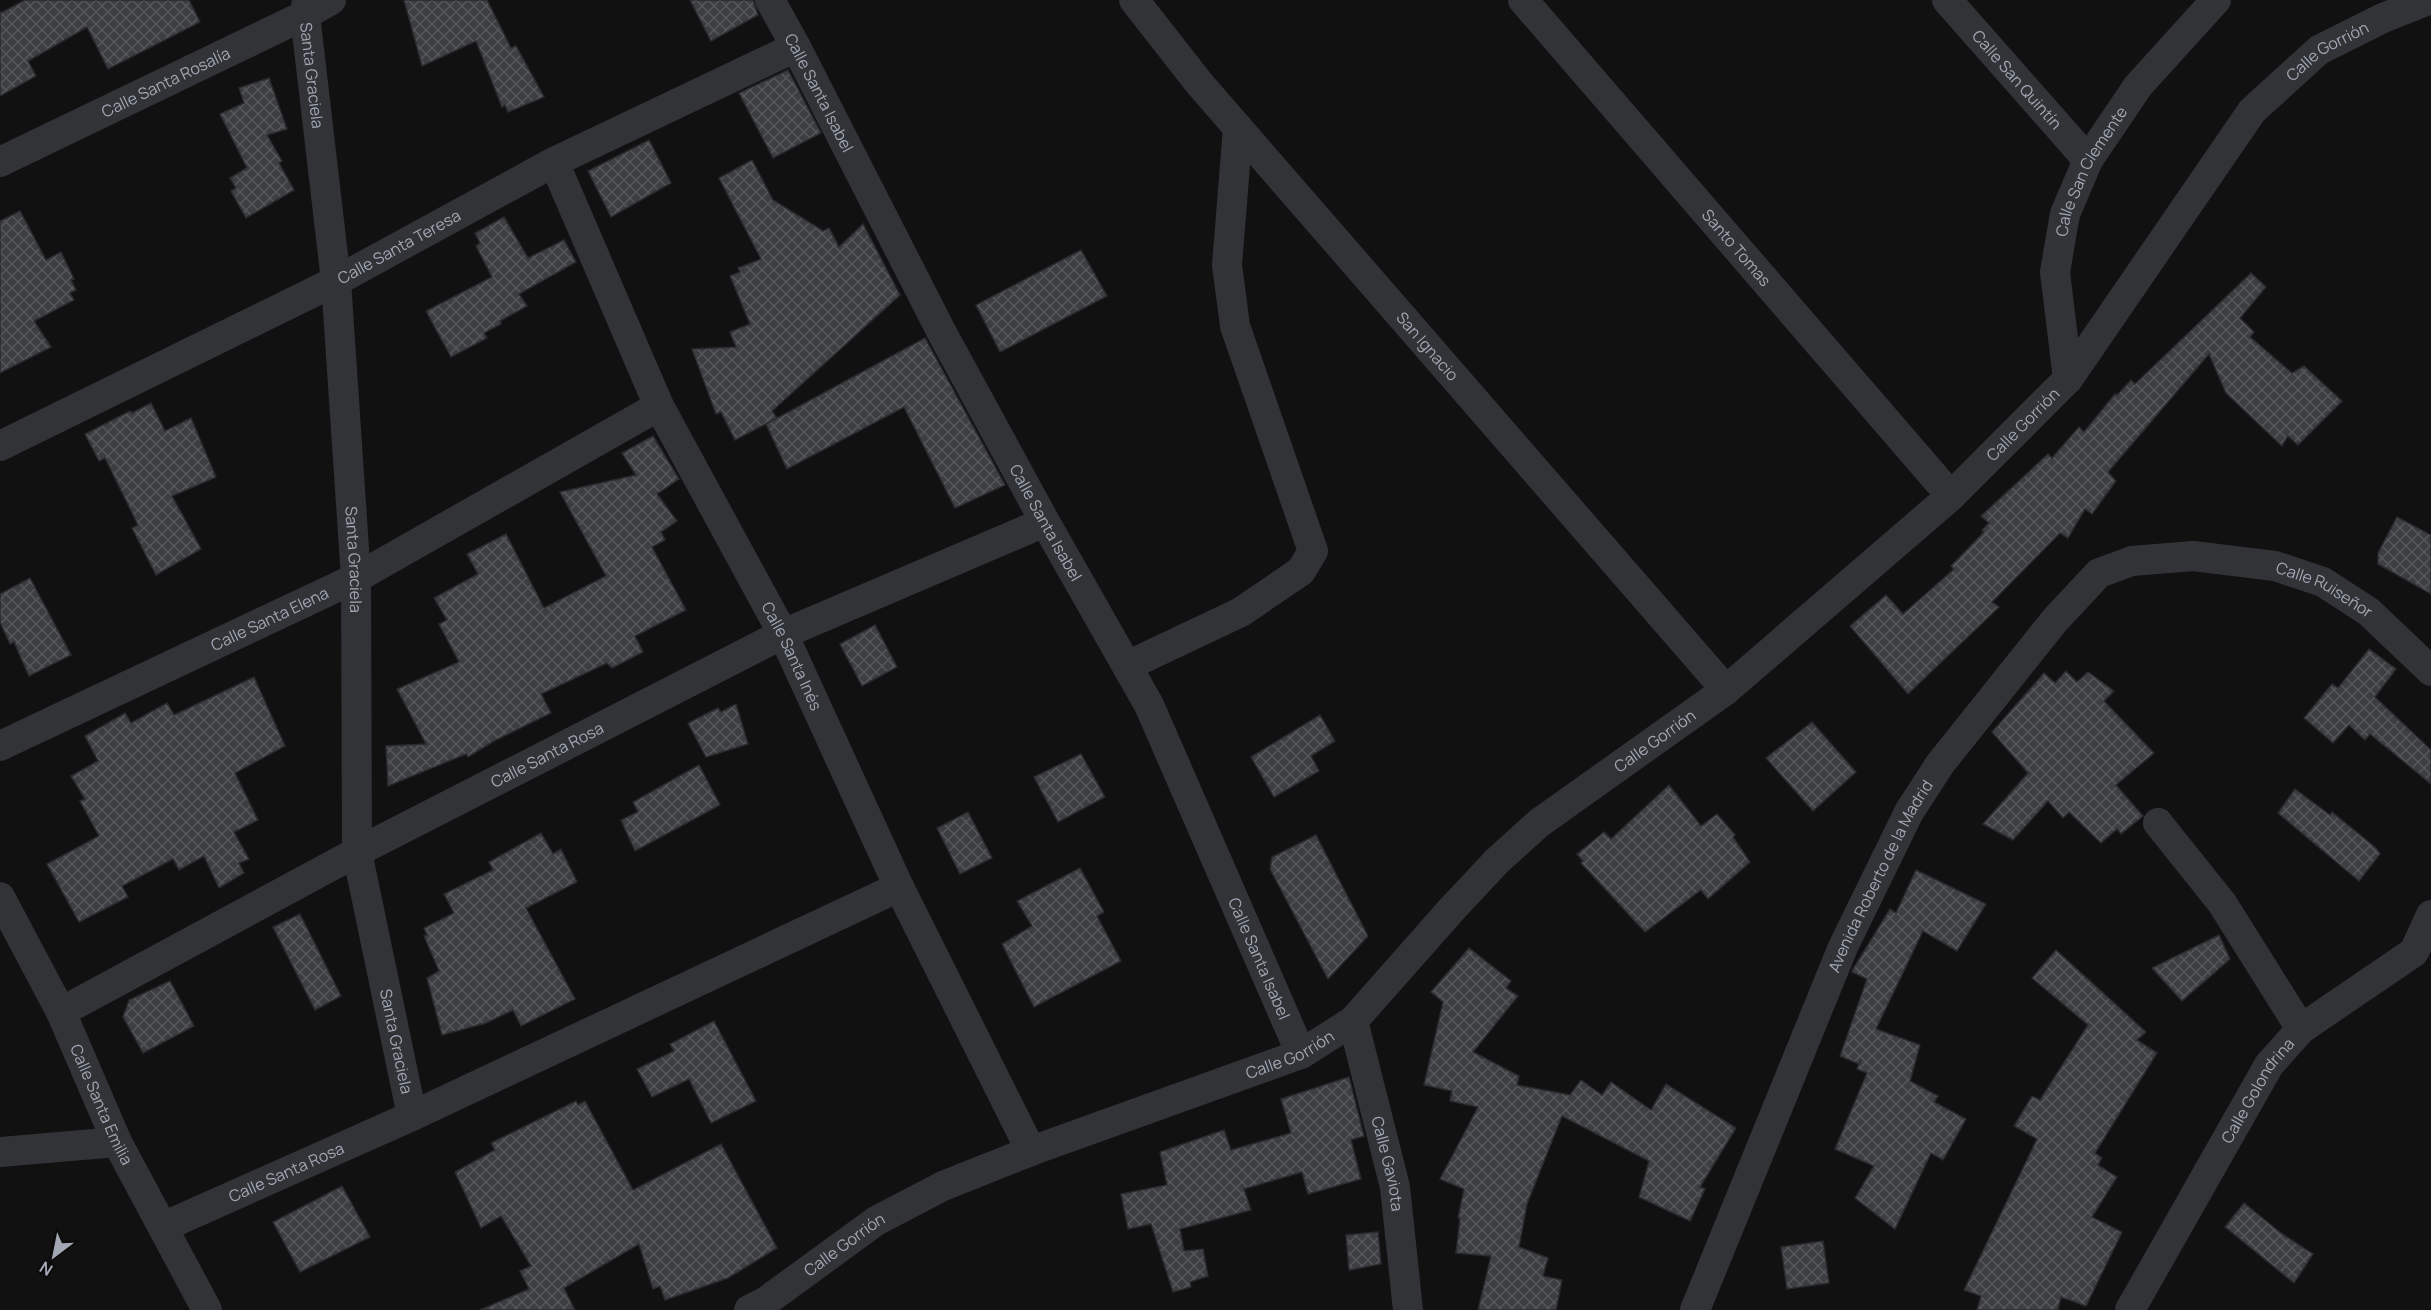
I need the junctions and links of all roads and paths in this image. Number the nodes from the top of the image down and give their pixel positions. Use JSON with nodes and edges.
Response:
{"nodes":[{"id":1,"x":331,"y":0,"type":"edge"},
{"id":2,"x":770,"y":0,"type":"edge"},
{"id":3,"x":1134,"y":0,"type":"edge"},
{"id":4,"x":1523,"y":0,"type":"edge"},
{"id":5,"x":1947,"y":0,"type":"edge"},
{"id":6,"x":2216,"y":0,"type":"edge"},
{"id":7,"x":2428,"y":0,"type":"edge"},
{"id":8,"x":306,"y":8,"type":"edge"},
{"id":9,"x":796,"y":47,"type":"junction"},
{"id":10,"x":1238,"y":128,"type":"junction"},
{"id":11,"x":2088,"y":160,"type":"junction"},
{"id":12,"x":0,"y":162,"type":"edge"},
{"id":13,"x":554,"y":162,"type":"junction"},
{"id":14,"x":336,"y":281,"type":"junction"},
{"id":15,"x":2068,"y":379,"type":"junction"},
{"id":16,"x":659,"y":406,"type":"junction"},
{"id":17,"x":0,"y":446,"type":"edge"},
{"id":18,"x":1952,"y":496,"type":"junction"},
{"id":19,"x":1045,"y":522,"type":"junction"},
{"id":20,"x":2193,"y":556,"type":"joint"},
{"id":21,"x":356,"y":578,"type":"junction"},
{"id":22,"x":783,"y":634,"type":"junction"},
{"id":23,"x":1127,"y":666,"type":"junction"},
{"id":24,"x":2431,"y":671,"type":"edge"},
{"id":25,"x":1726,"y":690,"type":"junction"},
{"id":26,"x":0,"y":746,"type":"edge"},
{"id":27,"x":2158,"y":823,"type":"dead end"},
{"id":28,"x":357,"y":852,"type":"junction"},
{"id":29,"x":899,"y":887,"type":"junction"},
{"id":30,"x":0,"y":897,"type":"edge"},
{"id":31,"x":2431,"y":915,"type":"edge"},
{"id":32,"x":2423,"y":954,"type":"edge"},
{"id":33,"x":61,"y":1012,"type":"junction"},
{"id":34,"x":1353,"y":1021,"type":"junction"},
{"id":35,"x":2301,"y":1029,"type":"junction"},
{"id":36,"x":1301,"y":1054,"type":"junction"},
{"id":37,"x":412,"y":1116,"type":"junction"},
{"id":38,"x":117,"y":1142,"type":"junction"},
{"id":39,"x":1031,"y":1151,"type":"junction"},
{"id":40,"x":0,"y":1152,"type":"edge"},
{"id":41,"x":163,"y":1227,"type":"junction"},
{"id":42,"x":207,"y":1310,"type":"edge"},
{"id":43,"x":749,"y":1310,"type":"edge"},
{"id":44,"x":1408,"y":1310,"type":"edge"},
{"id":45,"x":1695,"y":1310,"type":"edge"},
{"id":46,"x":2130,"y":1310,"type":"edge"}],
"edges":[{"from":1,"to":8,"type":"street","name":"Calle Santa Rosalía"},
{"from":2,"to":9,"type":"street","name":"Calle Santa Isabel"},
{"from":3,"to":10,"type":"street","name":"San Ignacio"},
{"from":4,"to":18,"type":"street","name":"Santo Tomas"},
{"from":5,"to":11,"type":"street","name":"Calle San Quintín"},
{"from":6,"to":11,"type":"street","name":"Calle San Clemente"},
{"from":7,"to":15,"type":"street","name":"Calle Gorrión"},
{"from":8,"to":12,"type":"street","name":"Calle Santa Rosalía"},
{"from":8,"to":14,"type":"street","name":"Santa Graciela"},
{"from":9,"to":13,"type":"street","name":"Calle Santa Teresa"},
{"from":9,"to":19,"type":"street","name":"Calle Santa Isabel"},
{"from":10,"to":23,"type":"street"},
{"from":10,"to":25,"type":"street","name":"San Ignacio"},
{"from":11,"to":15,"type":"street","name":"Calle San Clemente"},
{"from":13,"to":14,"type":"street","name":"Calle Santa Teresa"},
{"from":13,"to":16,"type":"street","name":"Calle Santa Inés"},
{"from":14,"to":17,"type":"street","name":"Calle Santa Teresa"},
{"from":14,"to":21,"type":"street","name":"Santa Graciela"},
{"from":15,"to":18,"type":"street","name":"Calle Gorrión"},
{"from":16,"to":21,"type":"street","name":"Calle Santa Elena"},
{"from":16,"to":22,"type":"street","name":"Calle Santa Inés"},
{"from":18,"to":25,"type":"street","name":"Calle Gorrión"},
{"from":19,"to":22,"type":"street","name":"Calle Santa Rosa"},
{"from":19,"to":23,"type":"street","name":"Calle Santa Isabel"},
{"from":20,"to":24,"type":"street","name":"Calle Ruiseñor"},
{"from":20,"to":45,"type":"street","name":"Avenida Roberto de la Madrid"},
{"from":21,"to":26,"type":"street","name":"Calle Santa Elena"},
{"from":21,"to":28,"type":"street","name":"Santa Graciela"},
{"from":22,"to":28,"type":"street","name":"Calle Santa Rosa"},
{"from":22,"to":29,"type":"street","name":"Calle Santa Inés"},
{"from":23,"to":36,"type":"street","name":"Calle Santa Isabel"},
{"from":25,"to":34,"type":"street","name":"Calle Gorrión"},
{"from":27,"to":35,"type":"street"},
{"from":28,"to":33,"type":"street","name":"Calle Santa Rosa"},
{"from":28,"to":37,"type":"street","name":"Santa Graciela"},
{"from":29,"to":37,"type":"street","name":"Calle Santa Rosa"},
{"from":29,"to":39,"type":"street","name":"Calle Santa Inés"},
{"from":30,"to":33,"type":"street","name":"Calle Santa Emilia"},
{"from":31,"to":32,"type":"street","name":"Calle Golondrina"},
{"from":32,"to":35,"type":"street","name":"Calle Golondrina"},
{"from":33,"to":38,"type":"street","name":"Calle Santa Emilia"},
{"from":34,"to":36,"type":"street","name":"Calle Gorrión"},
{"from":34,"to":44,"type":"street","name":"Calle Gaviota"},
{"from":35,"to":46,"type":"street","name":"Calle Golondrina"},
{"from":36,"to":39,"type":"street","name":"Calle Gorrión"},
{"from":37,"to":41,"type":"street","name":"Calle Santa Rosa"},
{"from":38,"to":40,"type":"street"},
{"from":38,"to":41,"type":"street","name":"Calle Santa Emilia"},
{"from":39,"to":43,"type":"street","name":"Calle Gorrión"},
{"from":41,"to":42,"type":"street","name":"Calle Santa Emilia"}]}
